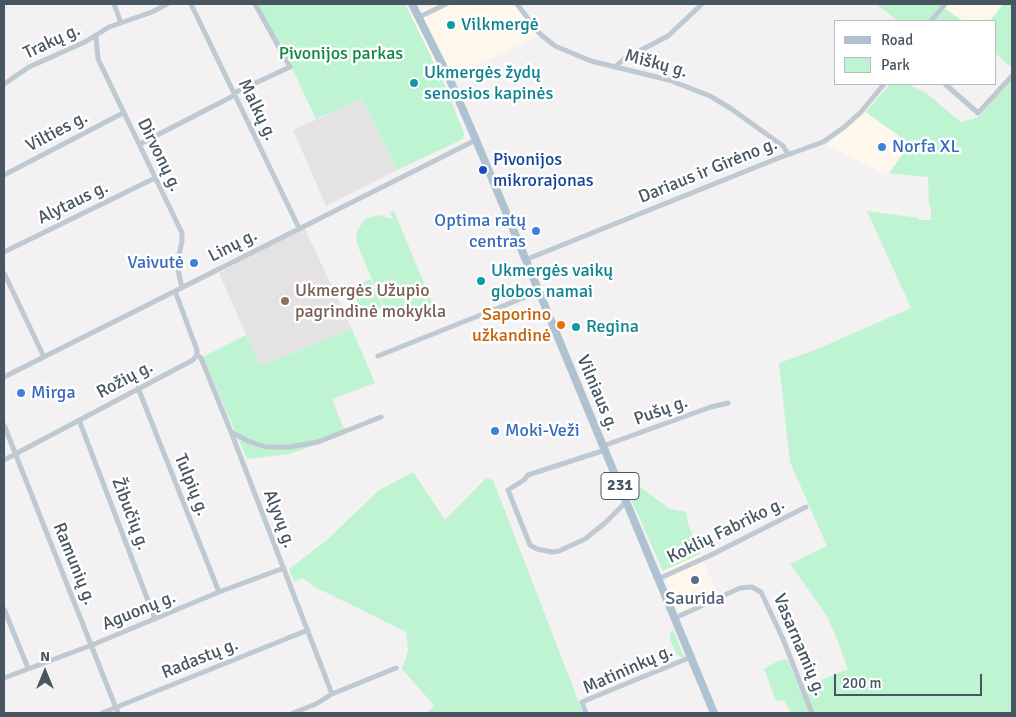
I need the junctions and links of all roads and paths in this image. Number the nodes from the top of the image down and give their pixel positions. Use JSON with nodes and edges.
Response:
{"nodes":[{"id":1,"x":114,"y":4,"type":"edge"},
{"id":2,"x":167,"y":4,"type":"edge"},
{"id":3,"x":191,"y":4,"type":"edge"},
{"id":4,"x":255,"y":4,"type":"edge"},
{"id":5,"x":412,"y":4,"type":"edge"},
{"id":6,"x":446,"y":4,"type":"edge"},
{"id":7,"x":517,"y":4,"type":"edge"},
{"id":8,"x":702,"y":4,"type":"edge"},
{"id":9,"x":945,"y":4,"type":"edge"},
{"id":10,"x":419,"y":17,"type":"junction"},
{"id":11,"x":932,"y":20,"type":"edge"},
{"id":12,"x":121,"y":23,"type":"junction"},
{"id":13,"x":96,"y":37,"type":"junction"},
{"id":14,"x":615,"y":67,"type":"junction"},
{"id":15,"x":1012,"y":76,"type":"edge"},
{"id":16,"x":4,"y":84,"type":"edge"},
{"id":17,"x":883,"y":85,"type":"edge"},
{"id":18,"x":946,"y":85,"type":"edge"},
{"id":19,"x":234,"y":94,"type":"junction"},
{"id":20,"x":124,"y":113,"type":"junction"},
{"id":21,"x":476,"y":140,"type":"junction"},
{"id":22,"x":140,"y":144,"type":"junction"},
{"id":23,"x":788,"y":154,"type":"junction"},
{"id":24,"x":4,"y":176,"type":"edge"},
{"id":25,"x":155,"y":178,"type":"junction"},
{"id":26,"x":299,"y":228,"type":"junction"},
{"id":27,"x":4,"y":252,"type":"edge"},
{"id":28,"x":526,"y":260,"type":"junction"},
{"id":29,"x":4,"y":273,"type":"edge"},
{"id":30,"x":182,"y":288,"type":"junction"},
{"id":31,"x":175,"y":291,"type":"junction"},
{"id":32,"x":538,"y":292,"type":"junction"},
{"id":33,"x":197,"y":355,"type":"junction"},
{"id":34,"x":378,"y":356,"type":"dead end"},
{"id":35,"x":44,"y":357,"type":"junction"},
{"id":36,"x":4,"y":378,"type":"edge"},
{"id":37,"x":138,"y":388,"type":"junction"},
{"id":38,"x":728,"y":403,"type":"dead end"},
{"id":39,"x":381,"y":417,"type":"dead end"},
{"id":40,"x":78,"y":420,"type":"junction"},
{"id":41,"x":4,"y":425,"type":"edge"},
{"id":42,"x":231,"y":432,"type":"junction"},
{"id":43,"x":604,"y":448,"type":"junction"},
{"id":44,"x":16,"y":453,"type":"junction"},
{"id":45,"x":4,"y":460,"type":"edge"},
{"id":46,"x":626,"y":502,"type":"junction"},
{"id":47,"x":806,"y":507,"type":"dead end"},
{"id":48,"x":284,"y":568,"type":"junction"},
{"id":49,"x":658,"y":579,"type":"junction"},
{"id":50,"x":219,"y":592,"type":"junction"},
{"id":51,"x":4,"y":609,"type":"edge"},
{"id":52,"x":675,"y":618,"type":"junction"},
{"id":53,"x":156,"y":619,"type":"junction"},
{"id":54,"x":308,"y":630,"type":"junction"},
{"id":55,"x":92,"y":645,"type":"junction"},
{"id":56,"x":691,"y":657,"type":"junction"},
{"id":57,"x":28,"y":668,"type":"junction"},
{"id":58,"x":396,"y":668,"type":"dead end"},
{"id":59,"x":4,"y":678,"type":"edge"},
{"id":60,"x":332,"y":694,"type":"junction"},
{"id":61,"x":117,"y":711,"type":"edge"},
{"id":62,"x":102,"y":713,"type":"edge"},
{"id":63,"x":293,"y":713,"type":"edge"},
{"id":64,"x":586,"y":713,"type":"edge"},
{"id":65,"x":714,"y":713,"type":"edge"},
{"id":66,"x":812,"y":713,"type":"edge"}],
"edges":[{"from":1,"to":12,"type":"street"},
{"from":2,"to":12,"type":"street","name":"Trakų g."},
{"from":3,"to":19,"type":"street","name":"Malkų g."},
{"from":4,"to":19,"type":"street"},
{"from":5,"to":10,"type":"main road","name":"Vilniaus g.","number":"231"},
{"from":6,"to":10,"type":"street"},
{"from":7,"to":14,"type":"street","name":"Miškų g."},
{"from":8,"to":14,"type":"street"},
{"from":9,"to":11,"type":"street"},
{"from":10,"to":21,"type":"main road","name":"Vilniaus g.","number":"231"},
{"from":12,"to":13,"type":"street","name":"Trakų g."},
{"from":13,"to":16,"type":"street","name":"Trakų g."},
{"from":13,"to":20,"type":"street","name":"Dirvonų g."},
{"from":14,"to":23,"type":"street","name":"Miškų g."},
{"from":15,"to":18,"type":"street"},
{"from":17,"to":23,"type":"street","name":"Dariaus ir Girėno g."},
{"from":19,"to":22,"type":"street"},
{"from":19,"to":26,"type":"street","name":"Malkų g."},
{"from":20,"to":22,"type":"street","name":"Dirvonų g."},
{"from":20,"to":24,"type":"street","name":"Vilties g."},
{"from":21,"to":26,"type":"street","name":"Linų g."},
{"from":21,"to":28,"type":"main road","name":"Vilniaus g.","number":"231"},
{"from":22,"to":25,"type":"street","name":"Dirvonų g."},
{"from":23,"to":28,"type":"street","name":"Dariaus ir Girėno g."},
{"from":25,"to":27,"type":"street","name":"Alytaus g."},
{"from":25,"to":30,"type":"street","name":"Dirvonų g."},
{"from":26,"to":30,"type":"street","name":"Linų g."},
{"from":28,"to":32,"type":"main road","name":"Vilniaus g.","number":"231"},
{"from":29,"to":35,"type":"street"},
{"from":30,"to":31,"type":"street","name":"Linų g."},
{"from":31,"to":33,"type":"street"},
{"from":31,"to":35,"type":"street","name":"Linų g."},
{"from":32,"to":34,"type":"street"},
{"from":32,"to":43,"type":"main road","name":"Vilniaus g.","number":"231"},
{"from":33,"to":37,"type":"street","name":"Rožių g."},
{"from":33,"to":42,"type":"street","name":"Alyvų g."},
{"from":35,"to":36,"type":"street","name":"Linų g."},
{"from":37,"to":40,"type":"street","name":"Rožių g."},
{"from":37,"to":50,"type":"street","name":"Tulpių g."},
{"from":38,"to":43,"type":"street","name":"Pušų g."},
{"from":39,"to":42,"type":"street"},
{"from":40,"to":44,"type":"street","name":"Rožių g."},
{"from":40,"to":53,"type":"street","name":"Žibučių g."},
{"from":41,"to":44,"type":"street","name":"Ramunių g."},
{"from":42,"to":48,"type":"street","name":"Alyvų g."},
{"from":43,"to":46,"type":"main road","name":"Vilniaus g.","number":"231"},
{"from":43,"to":46,"type":"street","name":"Pušų g."},
{"from":44,"to":45,"type":"street","name":"Rožių g."},
{"from":44,"to":55,"type":"street","name":"Ramunių g."},
{"from":46,"to":49,"type":"main road","name":"Vilniaus g.","number":"231"},
{"from":47,"to":49,"type":"street","name":"Koklių Fabriko g."},
{"from":48,"to":50,"type":"street","name":"Aguonų g."},
{"from":48,"to":54,"type":"street","name":"Alyvų g."},
{"from":49,"to":52,"type":"main road","name":"Vilniaus g.","number":"231"},
{"from":50,"to":53,"type":"street","name":"Aguonų g."},
{"from":51,"to":57,"type":"street"},
{"from":52,"to":56,"type":"main road","name":"Vilniaus g.","number":"231"},
{"from":52,"to":66,"type":"street","name":"Vasarnamių g."},
{"from":53,"to":55,"type":"street","name":"Aguonų g."},
{"from":54,"to":60,"type":"street","name":"Alyvų g."},
{"from":54,"to":61,"type":"street","name":"Radastų g."},
{"from":55,"to":57,"type":"street","name":"Aguonų g."},
{"from":55,"to":61,"type":"street","name":"Ramunių g."},
{"from":56,"to":64,"type":"street","name":"Matininkų g."},
{"from":56,"to":65,"type":"main road","name":"Vilniaus g.","number":"231"},
{"from":57,"to":59,"type":"street","name":"Aguonų g."},
{"from":58,"to":60,"type":"street"},
{"from":60,"to":63,"type":"street"},
{"from":61,"to":62,"type":"street","name":"Radastų g."}]}
